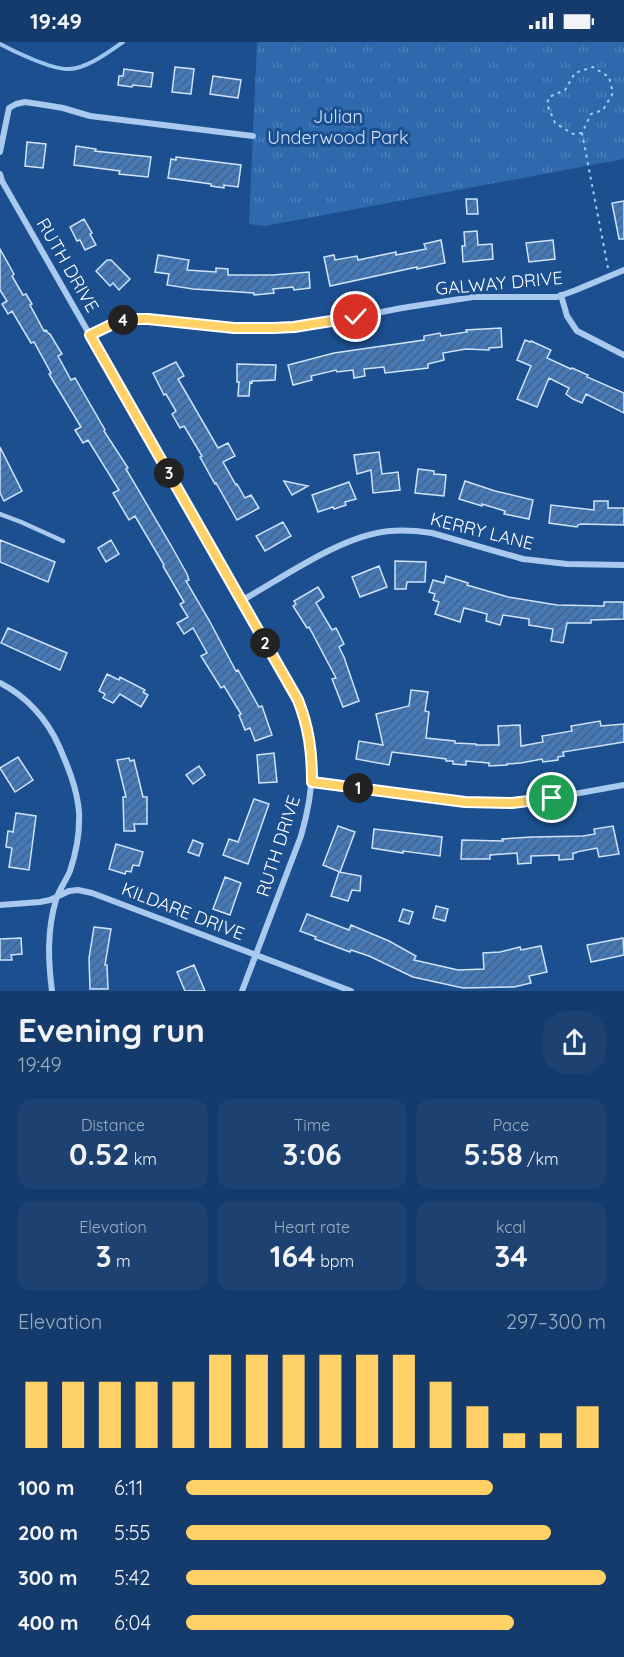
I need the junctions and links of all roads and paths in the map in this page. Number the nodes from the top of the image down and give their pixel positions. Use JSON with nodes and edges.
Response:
{"nodes":[{"id":1,"x":582,"y":133,"type":"junction"},
{"id":2,"x":253,"y":136,"type":"dead end"},
{"id":3,"x":0,"y":152,"type":"edge"},
{"id":4,"x":0,"y":174,"type":"edge"},
{"id":5,"x":624,"y":270,"type":"edge"},
{"id":6,"x":609,"y":277,"type":"junction"},
{"id":7,"x":561,"y":295,"type":"junction"},
{"id":8,"x":90,"y":335,"type":"junction"},
{"id":9,"x":624,"y":355,"type":"edge"},
{"id":10,"x":0,"y":514,"type":"edge"},
{"id":11,"x":63,"y":541,"type":"dead end"},
{"id":12,"x":624,"y":565,"type":"edge"},
{"id":13,"x":242,"y":601,"type":"junction"},
{"id":14,"x":0,"y":683,"type":"edge"},
{"id":15,"x":312,"y":782,"type":"junction"},
{"id":16,"x":624,"y":785,"type":"edge"},
{"id":17,"x":57,"y":897,"type":"junction"},
{"id":18,"x":0,"y":905,"type":"edge"},
{"id":19,"x":255,"y":955,"type":"junction"},
{"id":20,"x":52,"y":991,"type":"edge"},
{"id":21,"x":242,"y":991,"type":"edge"},
{"id":22,"x":351,"y":991,"type":"edge"}],
"edges":[{"from":1,"to":1,"type":"path"},
{"from":1,"to":6,"type":"path"},
{"from":2,"to":3,"type":"street"},
{"from":4,"to":8,"type":"street","name":"RUTH DRIVE"},
{"from":5,"to":6,"type":"street","name":"GALWAY DRIVE"},
{"from":6,"to":7,"type":"street","name":"GALWAY DRIVE"},
{"from":7,"to":8,"type":"street","name":"GALWAY DRIVE"},
{"from":7,"to":9,"type":"street"},
{"from":8,"to":13,"type":"street","name":"RUTH DRIVE"},
{"from":10,"to":11,"type":"lane"},
{"from":12,"to":13,"type":"street","name":"KERRY LANE"},
{"from":13,"to":15,"type":"street","name":"RUTH DRIVE"},
{"from":14,"to":17,"type":"street"},
{"from":15,"to":16,"type":"street"},
{"from":15,"to":19,"type":"street","name":"RUTH DRIVE"},
{"from":17,"to":18,"type":"street","name":"KILDARE DRIVE"},
{"from":17,"to":19,"type":"street","name":"KILDARE DRIVE"},
{"from":17,"to":20,"type":"street"},
{"from":19,"to":21,"type":"street","name":"RUTH DRIVE"},
{"from":19,"to":22,"type":"street","name":"KILDARE DRIVE"}]}
